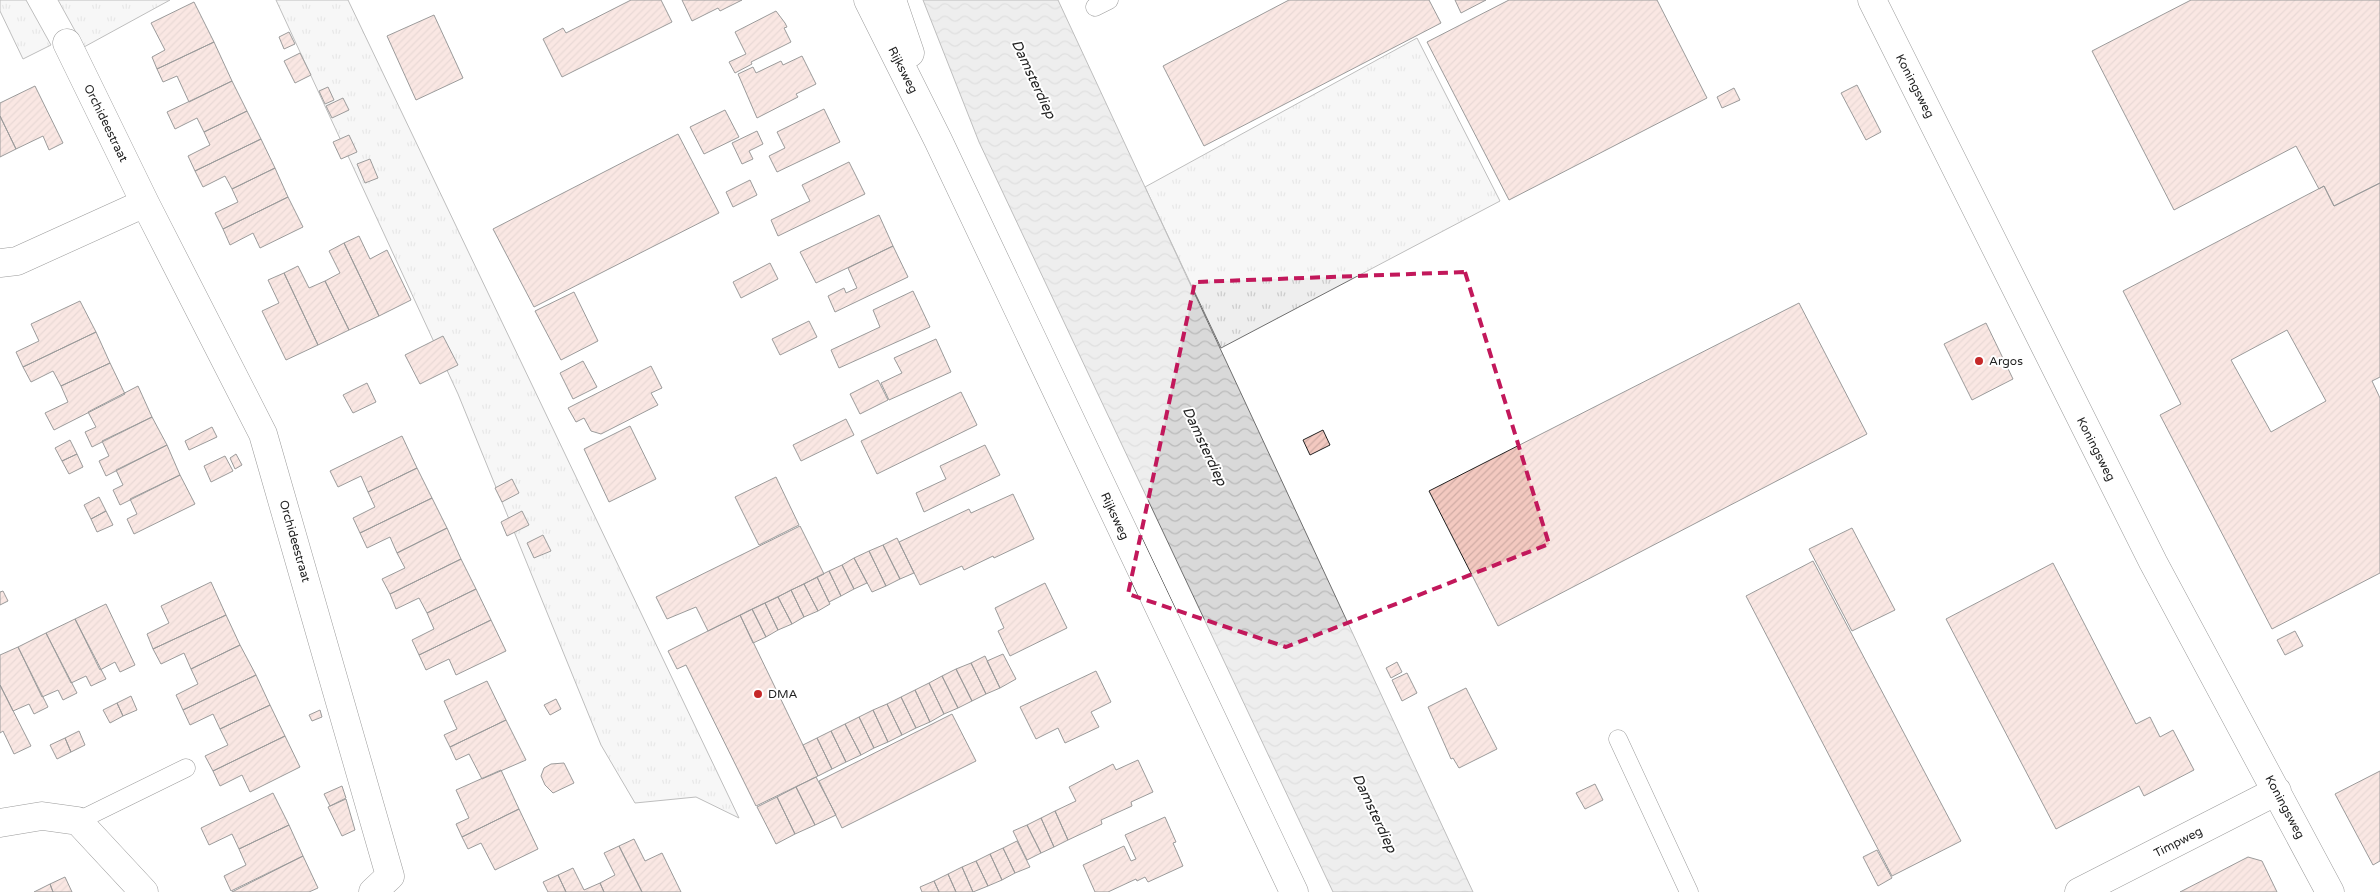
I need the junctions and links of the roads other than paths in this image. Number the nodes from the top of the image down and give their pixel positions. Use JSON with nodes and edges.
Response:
{"nodes":[{"id":1,"x":868,"y":0,"type":"edge"},
{"id":2,"x":892,"y":0,"type":"edge"},
{"id":3,"x":1872,"y":0,"type":"edge"},
{"id":4,"x":66,"y":43,"type":"dead end"},
{"id":5,"x":938,"y":140,"type":"junction"},
{"id":6,"x":145,"y":203,"type":"junction"},
{"id":7,"x":8,"y":262,"type":"edge"},
{"id":8,"x":1618,"y":739,"type":"dead end"},
{"id":9,"x":186,"y":768,"type":"dead end"},
{"id":10,"x":2277,"y":792,"type":"junction"},
{"id":11,"x":78,"y":821,"type":"junction"},
{"id":12,"x":0,"y":823,"type":"edge"},
{"id":13,"x":144,"y":892,"type":"edge"},
{"id":14,"x":373,"y":892,"type":"edge"},
{"id":15,"x":1294,"y":892,"type":"edge"},
{"id":16,"x":1689,"y":892,"type":"edge"},
{"id":17,"x":2079,"y":892,"type":"edge"},
{"id":18,"x":2330,"y":892,"type":"edge"}],
"edges":[{"from":1,"to":5,"type":"street","name":"Rijksweg"},
{"from":2,"to":5,"type":"street","name":"Rijksweg"},
{"from":3,"to":10,"type":"street","name":"Koningsweg"},
{"from":4,"to":6,"type":"street","name":"Orchideestraat"},
{"from":5,"to":15,"type":"street","name":"Rijksweg"},
{"from":6,"to":7,"type":"street"},
{"from":6,"to":14,"type":"street","name":"Orchideestraat"},
{"from":8,"to":16,"type":"lane"},
{"from":9,"to":11,"type":"lane"},
{"from":10,"to":17,"type":"street","name":"Timpweg"},
{"from":10,"to":18,"type":"street","name":"Koningsweg"},
{"from":11,"to":12,"type":"street"},
{"from":11,"to":13,"type":"street"}]}
